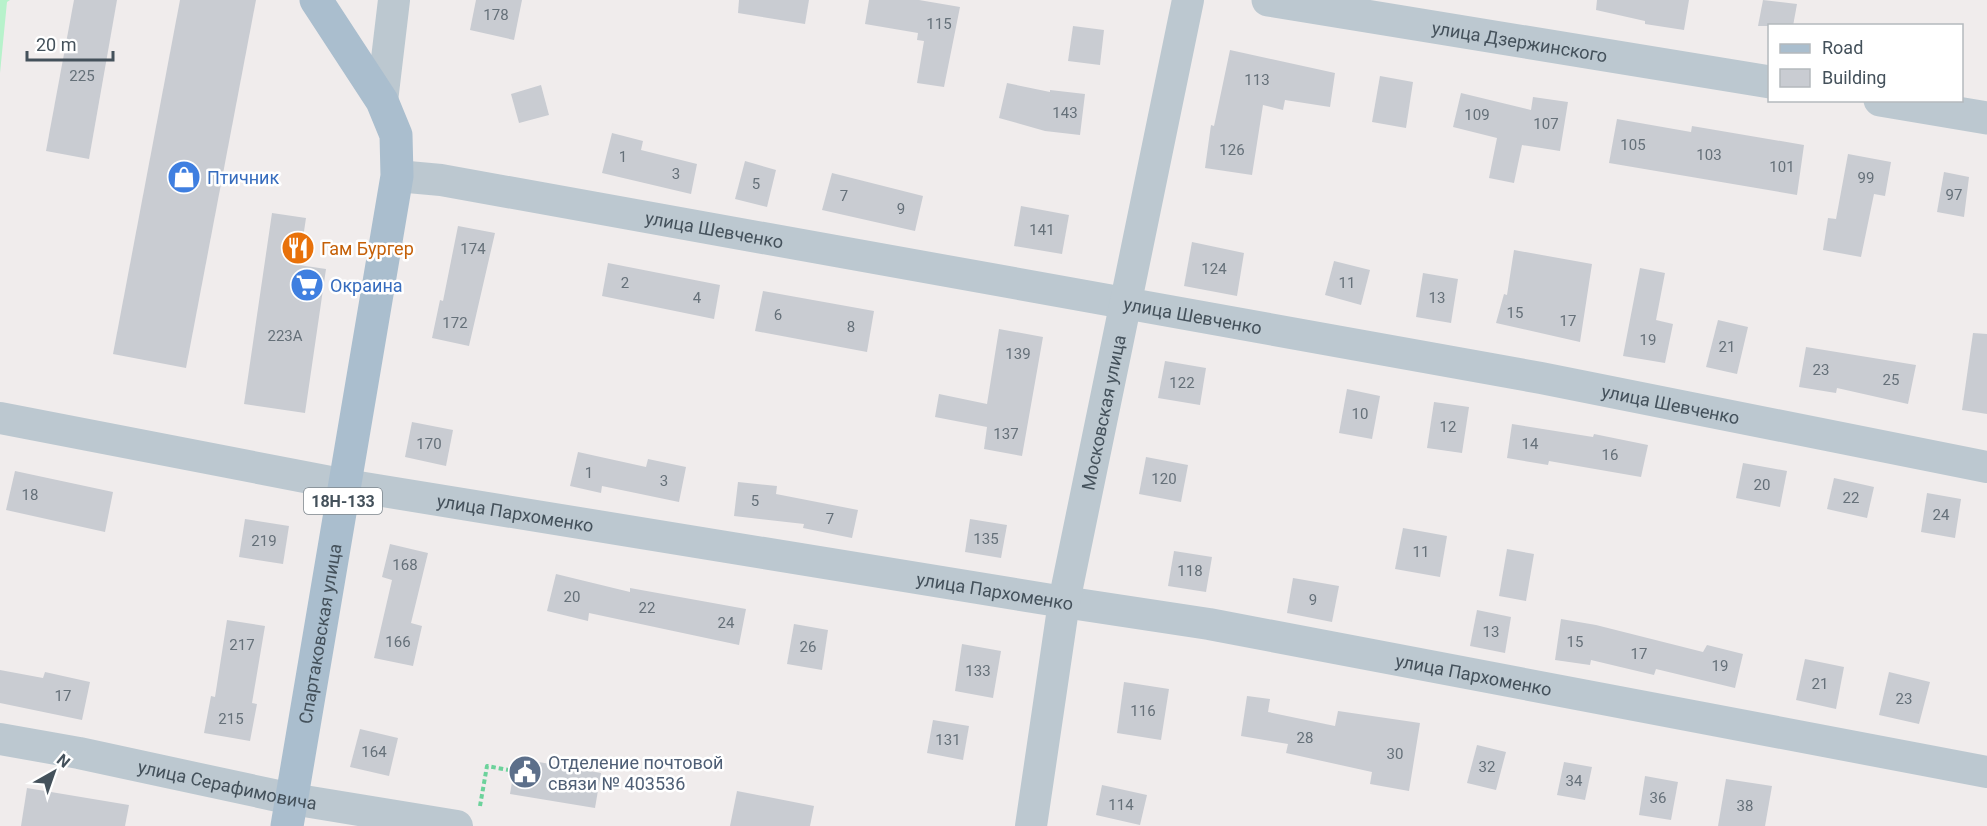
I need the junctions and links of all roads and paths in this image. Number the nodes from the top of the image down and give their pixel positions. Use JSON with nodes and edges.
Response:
{"nodes":[{"id":1,"x":316,"y":0,"type":"edge"},
{"id":2,"x":394,"y":0,"type":"edge"},
{"id":3,"x":1188,"y":0,"type":"edge"},
{"id":4,"x":1269,"y":0,"type":"edge"},
{"id":5,"x":1768,"y":82,"type":"edge"},
{"id":6,"x":382,"y":101,"type":"junction"},
{"id":7,"x":1892,"y":102,"type":"edge"},
{"id":8,"x":1987,"y":118,"type":"edge"},
{"id":9,"x":397,"y":176,"type":"junction"},
{"id":10,"x":1125,"y":305,"type":"junction"},
{"id":11,"x":0,"y":418,"type":"edge"},
{"id":12,"x":1987,"y":467,"type":"edge"},
{"id":13,"x":346,"y":485,"type":"junction"},
{"id":14,"x":1064,"y":603,"type":"junction"},
{"id":15,"x":0,"y":739,"type":"edge"},
{"id":16,"x":514,"y":771,"type":"dead end"},
{"id":17,"x":1987,"y":772,"type":"edge"},
{"id":18,"x":289,"y":812,"type":"edge"},
{"id":19,"x":468,"y":818,"type":"edge"},
{"id":20,"x":1031,"y":826,"type":"edge"}],
"edges":[{"from":1,"to":6,"type":"main road","name":"Спартаковская улица","number":"18Н-133"},
{"from":2,"to":6,"type":"street"},
{"from":3,"to":10,"type":"street","name":"Московская улица"},
{"from":4,"to":5,"type":"street","name":"улица Дзержинского"},
{"from":6,"to":9,"type":"main road","name":"Спартаковская улица","number":"18Н-133"},
{"from":7,"to":8,"type":"street"},
{"from":9,"to":10,"type":"street","name":"улица Шевченко"},
{"from":9,"to":13,"type":"main road","name":"Спартаковская улица","number":"18Н-133"},
{"from":10,"to":12,"type":"street","name":"улица Шевченко"},
{"from":10,"to":14,"type":"street","name":"Московская улица"},
{"from":11,"to":13,"type":"street","name":"улица Пархоменко"},
{"from":13,"to":14,"type":"street","name":"улица Пархоменко"},
{"from":13,"to":18,"type":"main road","name":"Спартаковская улица","number":"18Н-133"},
{"from":14,"to":17,"type":"street","name":"улица Пархоменко"},
{"from":14,"to":20,"type":"street","name":"Московская улица"},
{"from":15,"to":18,"type":"street","name":"улица Серафимовича"},
{"from":16,"to":19,"type":"path"},
{"from":18,"to":19,"type":"street","name":"улица Серафимовича"}]}
